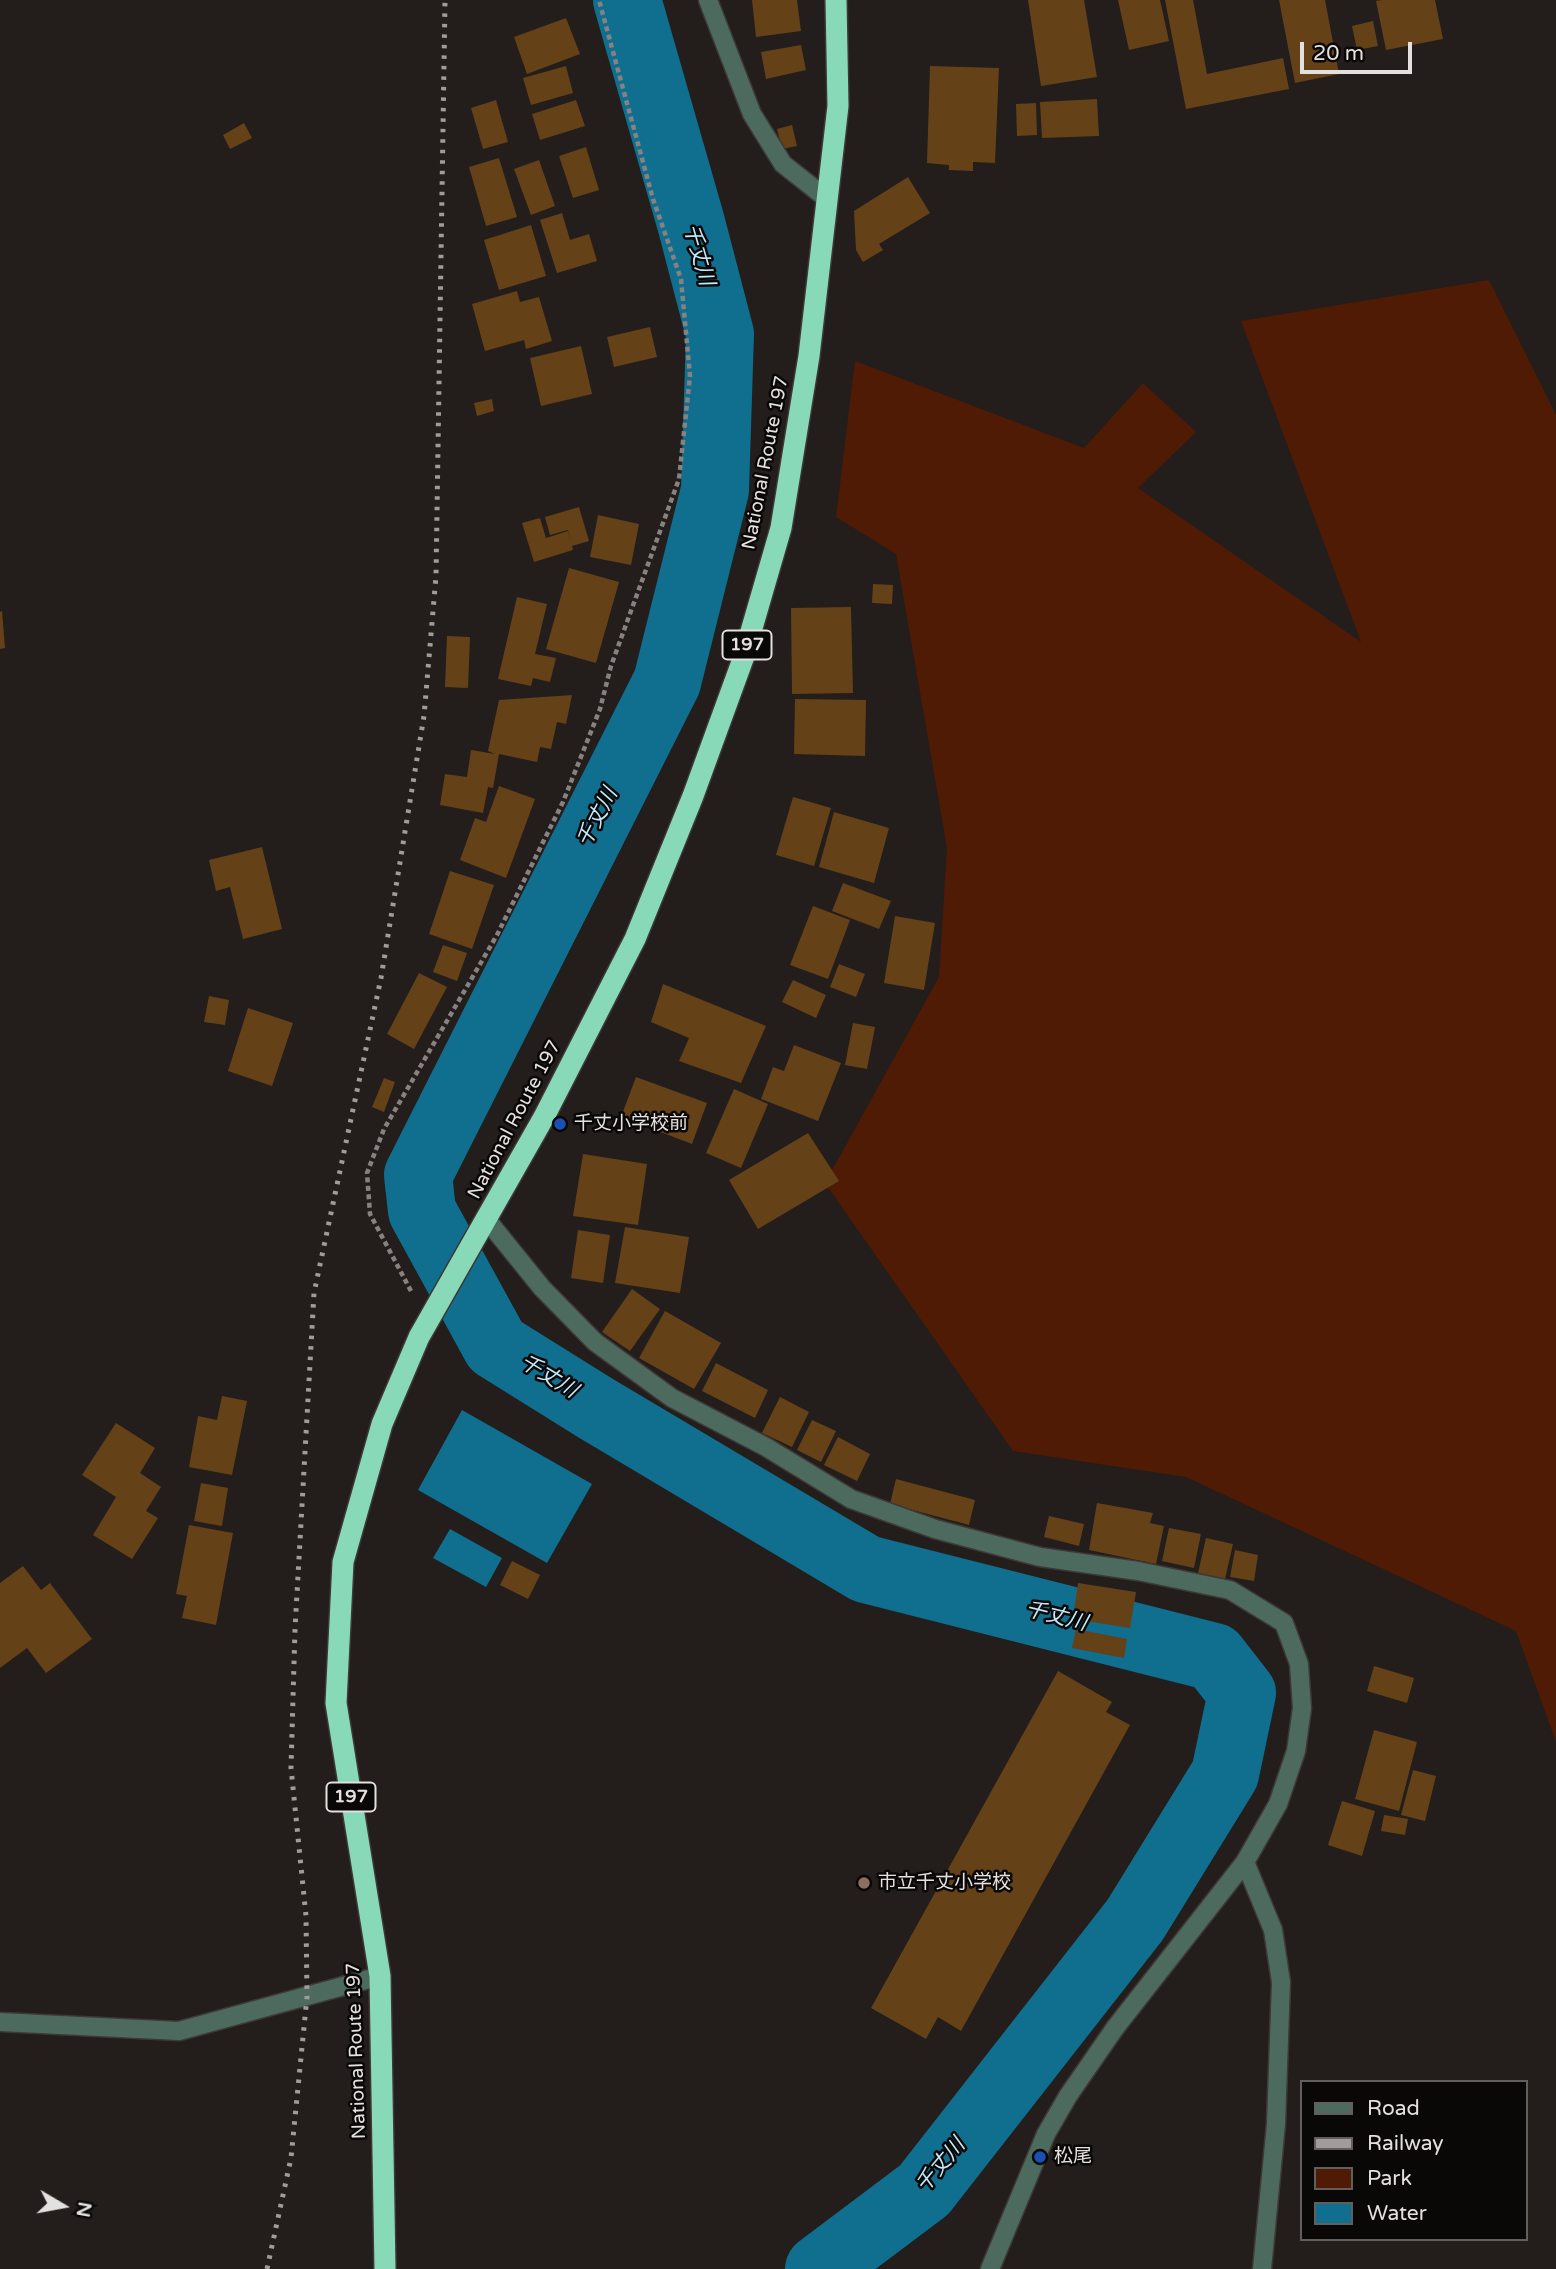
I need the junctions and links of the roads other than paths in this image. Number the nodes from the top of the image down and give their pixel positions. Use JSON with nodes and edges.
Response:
{"nodes":[{"id":1,"x":708,"y":0,"type":"edge"},
{"id":2,"x":836,"y":0,"type":"edge"},
{"id":3,"x":825,"y":198,"type":"junction"},
{"id":4,"x":487,"y":1220,"type":"junction"},
{"id":5,"x":1245,"y":1862,"type":"junction"},
{"id":6,"x":380,"y":1976,"type":"junction"},
{"id":7,"x":0,"y":2022,"type":"edge"},
{"id":8,"x":385,"y":2269,"type":"edge"},
{"id":9,"x":990,"y":2269,"type":"edge"},
{"id":10,"x":1262,"y":2269,"type":"edge"}],
"edges":[{"from":1,"to":3,"type":"street"},
{"from":2,"to":3,"type":"highway","name":"National Route 197","number":"197"},
{"from":3,"to":4,"type":"highway","name":"National Route 197","number":"197"},
{"from":4,"to":5,"type":"street"},
{"from":4,"to":6,"type":"highway","name":"National Route 197","number":"197"},
{"from":5,"to":9,"type":"street"},
{"from":5,"to":10,"type":"street"},
{"from":6,"to":7,"type":"street"},
{"from":6,"to":8,"type":"highway","name":"National Route 197","number":"197"}]}
